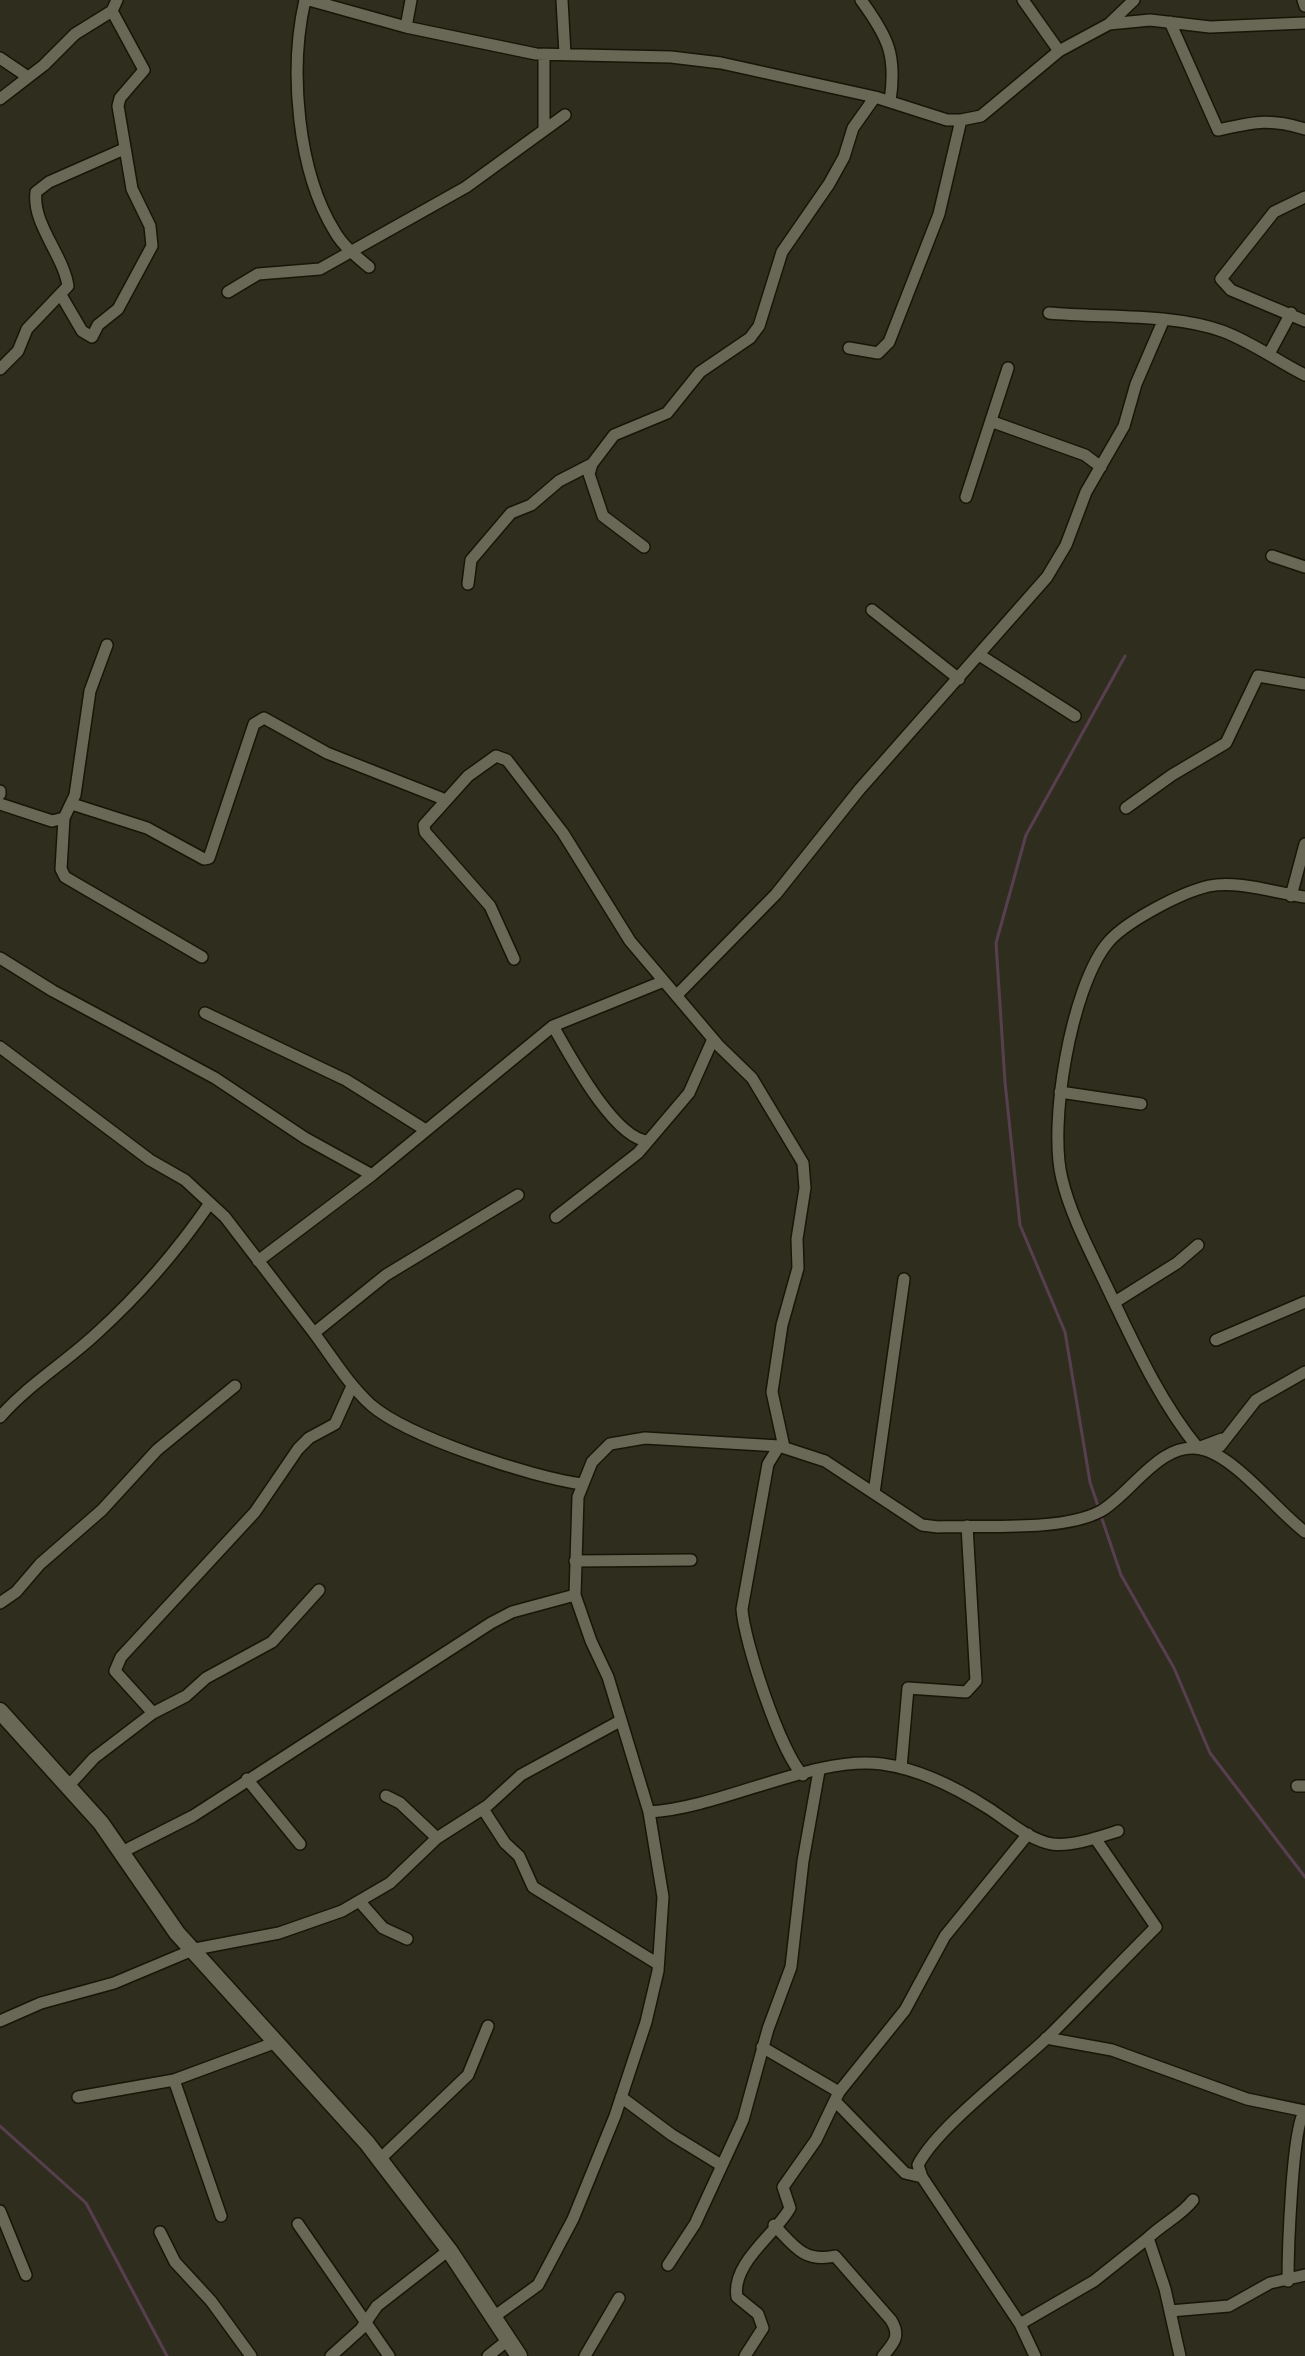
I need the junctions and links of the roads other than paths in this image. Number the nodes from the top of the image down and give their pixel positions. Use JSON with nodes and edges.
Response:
{"nodes":[{"id":1,"x":307,"y":0,"type":"edge"},
{"id":2,"x":411,"y":0,"type":"edge"},
{"id":3,"x":562,"y":0,"type":"edge"},
{"id":4,"x":861,"y":0,"type":"edge"},
{"id":5,"x":1023,"y":0,"type":"edge"},
{"id":6,"x":1134,"y":0,"type":"edge"},
{"id":7,"x":114,"y":5,"type":"edge"},
{"id":8,"x":1170,"y":22,"type":"junction"},
{"id":9,"x":1305,"y":23,"type":"edge"},
{"id":10,"x":1109,"y":24,"type":"junction"},
{"id":11,"x":406,"y":27,"type":"junction"},
{"id":12,"x":1059,"y":51,"type":"junction"},
{"id":13,"x":544,"y":54,"type":"junction"},
{"id":14,"x":565,"y":54,"type":"junction"},
{"id":15,"x":0,"y":58,"type":"edge"},
{"id":16,"x":28,"y":77,"type":"junction"},
{"id":17,"x":875,"y":97,"type":"junction"},
{"id":18,"x":0,"y":99,"type":"edge"},
{"id":19,"x":890,"y":101,"type":"junction"},
{"id":20,"x":565,"y":115,"type":"dead end"},
{"id":21,"x":961,"y":120,"type":"junction"},
{"id":22,"x":544,"y":128,"type":"junction"},
{"id":23,"x":1305,"y":129,"type":"edge"},
{"id":24,"x":124,"y":149,"type":"junction"},
{"id":25,"x":1305,"y":197,"type":"edge"},
{"id":26,"x":351,"y":251,"type":"junction"},
{"id":27,"x":369,"y":267,"type":"dead end"},
{"id":28,"x":228,"y":292,"type":"dead end"},
{"id":29,"x":61,"y":295,"type":"junction"},
{"id":30,"x":1049,"y":313,"type":"dead end"},
{"id":31,"x":1291,"y":313,"type":"junction"},
{"id":32,"x":1164,"y":319,"type":"junction"},
{"id":33,"x":1305,"y":321,"type":"edge"},
{"id":34,"x":849,"y":348,"type":"dead end"},
{"id":35,"x":1269,"y":354,"type":"junction"},
{"id":36,"x":1008,"y":368,"type":"dead end"},
{"id":37,"x":0,"y":369,"type":"edge"},
{"id":38,"x":1305,"y":375,"type":"edge"},
{"id":39,"x":993,"y":422,"type":"junction"},
{"id":40,"x":592,"y":464,"type":"junction"},
{"id":41,"x":1101,"y":467,"type":"junction"},
{"id":42,"x":966,"y":497,"type":"dead end"},
{"id":43,"x":644,"y":547,"type":"dead end"},
{"id":44,"x":1272,"y":556,"type":"dead end"},
{"id":45,"x":1305,"y":567,"type":"edge"},
{"id":46,"x":468,"y":584,"type":"dead end"},
{"id":47,"x":872,"y":610,"type":"dead end"},
{"id":48,"x":107,"y":645,"type":"dead end"},
{"id":49,"x":981,"y":656,"type":"junction"},
{"id":50,"x":959,"y":679,"type":"junction"},
{"id":51,"x":1305,"y":684,"type":"edge"},
{"id":52,"x":1075,"y":716,"type":"dead end"},
{"id":53,"x":446,"y":800,"type":"junction"},
{"id":54,"x":0,"y":804,"type":"edge"},
{"id":55,"x":72,"y":804,"type":"junction"},
{"id":56,"x":1126,"y":808,"type":"dead end"},
{"id":57,"x":64,"y":818,"type":"junction"},
{"id":58,"x":1305,"y":844,"type":"edge"},
{"id":59,"x":1291,"y":896,"type":"junction"},
{"id":60,"x":1305,"y":897,"type":"edge"},
{"id":61,"x":202,"y":957,"type":"dead end"},
{"id":62,"x":0,"y":958,"type":"edge"},
{"id":63,"x":514,"y":959,"type":"dead end"},
{"id":64,"x":664,"y":981,"type":"junction"},
{"id":65,"x":677,"y":995,"type":"junction"},
{"id":66,"x":205,"y":1013,"type":"dead end"},
{"id":67,"x":553,"y":1026,"type":"junction"},
{"id":68,"x":713,"y":1039,"type":"junction"},
{"id":69,"x":0,"y":1047,"type":"edge"},
{"id":70,"x":1060,"y":1092,"type":"junction"},
{"id":71,"x":1141,"y":1104,"type":"dead end"},
{"id":72,"x":424,"y":1129,"type":"junction"},
{"id":73,"x":648,"y":1141,"type":"junction"},
{"id":74,"x":372,"y":1175,"type":"junction"},
{"id":75,"x":518,"y":1195,"type":"dead end"},
{"id":76,"x":210,"y":1203,"type":"junction"},
{"id":77,"x":556,"y":1217,"type":"dead end"},
{"id":78,"x":1198,"y":1245,"type":"dead end"},
{"id":79,"x":258,"y":1261,"type":"junction"},
{"id":80,"x":904,"y":1279,"type":"dead end"},
{"id":81,"x":1115,"y":1302,"type":"junction"},
{"id":82,"x":1305,"y":1302,"type":"edge"},
{"id":83,"x":314,"y":1333,"type":"junction"},
{"id":84,"x":1216,"y":1340,"type":"dead end"},
{"id":85,"x":1305,"y":1372,"type":"edge"},
{"id":86,"x":235,"y":1386,"type":"dead end"},
{"id":87,"x":352,"y":1386,"type":"junction"},
{"id":88,"x":0,"y":1417,"type":"edge"},
{"id":89,"x":1222,"y":1439,"type":"junction"},
{"id":90,"x":782,"y":1447,"type":"junction"},
{"id":91,"x":1198,"y":1448,"type":"junction"},
{"id":92,"x":1217,"y":1454,"type":"junction"},
{"id":93,"x":582,"y":1484,"type":"junction"},
{"id":94,"x":874,"y":1493,"type":"junction"},
{"id":95,"x":967,"y":1526,"type":"junction"},
{"id":96,"x":1305,"y":1532,"type":"edge"},
{"id":97,"x":691,"y":1560,"type":"dead end"},
{"id":98,"x":575,"y":1561,"type":"junction"},
{"id":99,"x":319,"y":1590,"type":"dead end"},
{"id":100,"x":575,"y":1595,"type":"junction"},
{"id":101,"x":0,"y":1603,"type":"edge"},
{"id":102,"x":0,"y":1711,"type":"edge"},
{"id":103,"x":153,"y":1713,"type":"junction"},
{"id":104,"x":620,"y":1721,"type":"junction"},
{"id":105,"x":901,"y":1768,"type":"junction"},
{"id":106,"x":819,"y":1771,"type":"junction"},
{"id":107,"x":803,"y":1775,"type":"junction"},
{"id":108,"x":247,"y":1779,"type":"junction"},
{"id":109,"x":64,"y":1782,"type":"junction"},
{"id":110,"x":386,"y":1796,"type":"dead end"},
{"id":111,"x":483,"y":1809,"type":"junction"},
{"id":112,"x":649,"y":1812,"type":"junction"},
{"id":113,"x":1118,"y":1831,"type":"dead end"},
{"id":114,"x":1028,"y":1834,"type":"junction"},
{"id":115,"x":437,"y":1838,"type":"junction"},
{"id":116,"x":1095,"y":1838,"type":"junction"},
{"id":117,"x":300,"y":1844,"type":"dead end"},
{"id":118,"x":122,"y":1852,"type":"junction"},
{"id":119,"x":360,"y":1902,"type":"junction"},
{"id":120,"x":407,"y":1939,"type":"dead end"},
{"id":121,"x":195,"y":1949,"type":"junction"},
{"id":122,"x":658,"y":1964,"type":"junction"},
{"id":123,"x":0,"y":2021,"type":"edge"},
{"id":124,"x":488,"y":2026,"type":"dead end"},
{"id":125,"x":1046,"y":2038,"type":"junction"},
{"id":126,"x":274,"y":2043,"type":"junction"},
{"id":127,"x":762,"y":2047,"type":"junction"},
{"id":128,"x":174,"y":2080,"type":"junction"},
{"id":129,"x":78,"y":2097,"type":"dead end"},
{"id":130,"x":621,"y":2097,"type":"junction"},
{"id":131,"x":838,"y":2098,"type":"junction"},
{"id":132,"x":1305,"y":2111,"type":"edge"},
{"id":133,"x":380,"y":2159,"type":"junction"},
{"id":134,"x":721,"y":2165,"type":"junction"},
{"id":135,"x":922,"y":2177,"type":"junction"},
{"id":136,"x":1193,"y":2200,"type":"dead end"},
{"id":137,"x":0,"y":2211,"type":"edge"},
{"id":138,"x":221,"y":2216,"type":"dead end"},
{"id":139,"x":298,"y":2224,"type":"dead end"},
{"id":140,"x":774,"y":2225,"type":"junction"},
{"id":141,"x":160,"y":2232,"type":"dead end"},
{"id":142,"x":1148,"y":2238,"type":"junction"},
{"id":143,"x":449,"y":2250,"type":"junction"},
{"id":144,"x":668,"y":2265,"type":"dead end"},
{"id":145,"x":26,"y":2275,"type":"dead end"},
{"id":146,"x":1305,"y":2275,"type":"edge"},
{"id":147,"x":1288,"y":2281,"type":"junction"},
{"id":148,"x":619,"y":2298,"type":"dead end"},
{"id":149,"x":1170,"y":2311,"type":"junction"},
{"id":150,"x":495,"y":2316,"type":"junction"},
{"id":151,"x":365,"y":2318,"type":"junction"},
{"id":152,"x":1020,"y":2324,"type":"junction"},
{"id":153,"x":508,"y":2340,"type":"junction"},
{"id":154,"x":1178,"y":2355,"type":"edge"},
{"id":155,"x":251,"y":2356,"type":"edge"},
{"id":156,"x":331,"y":2356,"type":"edge"},
{"id":157,"x":389,"y":2356,"type":"edge"},
{"id":158,"x":488,"y":2356,"type":"edge"},
{"id":159,"x":519,"y":2356,"type":"edge"},
{"id":160,"x":585,"y":2356,"type":"edge"},
{"id":161,"x":745,"y":2356,"type":"edge"},
{"id":162,"x":883,"y":2356,"type":"edge"},
{"id":163,"x":1035,"y":2356,"type":"edge"}],
"edges":[{"from":1,"to":11,"type":"street"},
{"from":1,"to":26,"type":"street"},
{"from":2,"to":11,"type":"street"},
{"from":3,"to":14,"type":"street"},
{"from":4,"to":19,"type":"street"},
{"from":5,"to":12,"type":"street"},
{"from":6,"to":10,"type":"street"},
{"from":7,"to":16,"type":"street"},
{"from":7,"to":24,"type":"street"},
{"from":8,"to":9,"type":"street"},
{"from":8,"to":10,"type":"street"},
{"from":8,"to":23,"type":"street"},
{"from":10,"to":12,"type":"street"},
{"from":11,"to":13,"type":"street"},
{"from":12,"to":21,"type":"street"},
{"from":13,"to":14,"type":"street"},
{"from":13,"to":22,"type":"street"},
{"from":14,"to":17,"type":"street"},
{"from":15,"to":16,"type":"street"},
{"from":16,"to":18,"type":"street"},
{"from":17,"to":19,"type":"street"},
{"from":17,"to":40,"type":"street"},
{"from":19,"to":21,"type":"street"},
{"from":20,"to":22,"type":"street"},
{"from":21,"to":34,"type":"street"},
{"from":22,"to":26,"type":"street"},
{"from":24,"to":29,"type":"street"},
{"from":24,"to":29,"type":"street"},
{"from":25,"to":31,"type":"street"},
{"from":26,"to":27,"type":"street"},
{"from":26,"to":28,"type":"street"},
{"from":29,"to":37,"type":"street"},
{"from":30,"to":32,"type":"street"},
{"from":31,"to":33,"type":"street"},
{"from":31,"to":35,"type":"street"},
{"from":32,"to":35,"type":"street"},
{"from":32,"to":41,"type":"street"},
{"from":35,"to":38,"type":"street"},
{"from":36,"to":39,"type":"street"},
{"from":39,"to":41,"type":"street"},
{"from":39,"to":42,"type":"street"},
{"from":40,"to":43,"type":"street"},
{"from":40,"to":46,"type":"street"},
{"from":41,"to":49,"type":"street"},
{"from":44,"to":45,"type":"street"},
{"from":47,"to":50,"type":"street"},
{"from":48,"to":55,"type":"street"},
{"from":49,"to":50,"type":"street"},
{"from":49,"to":52,"type":"street"},
{"from":50,"to":65,"type":"street"},
{"from":51,"to":56,"type":"street"},
{"from":53,"to":55,"type":"street"},
{"from":53,"to":63,"type":"street"},
{"from":53,"to":64,"type":"street"},
{"from":54,"to":57,"type":"street"},
{"from":55,"to":57,"type":"street"},
{"from":57,"to":61,"type":"street"},
{"from":58,"to":59,"type":"street"},
{"from":59,"to":60,"type":"street"},
{"from":59,"to":70,"type":"street"},
{"from":62,"to":74,"type":"street"},
{"from":64,"to":65,"type":"street"},
{"from":64,"to":67,"type":"street"},
{"from":65,"to":68,"type":"street"},
{"from":66,"to":72,"type":"street"},
{"from":67,"to":72,"type":"street"},
{"from":67,"to":73,"type":"street"},
{"from":68,"to":73,"type":"street"},
{"from":68,"to":90,"type":"street"},
{"from":69,"to":76,"type":"street"},
{"from":70,"to":71,"type":"street"},
{"from":70,"to":81,"type":"street"},
{"from":72,"to":74,"type":"street"},
{"from":73,"to":77,"type":"street"},
{"from":74,"to":79,"type":"street"},
{"from":75,"to":83,"type":"street"},
{"from":76,"to":79,"type":"street"},
{"from":76,"to":88,"type":"street"},
{"from":78,"to":81,"type":"street"},
{"from":79,"to":83,"type":"street"},
{"from":80,"to":94,"type":"street"},
{"from":81,"to":91,"type":"street"},
{"from":82,"to":84,"type":"street"},
{"from":83,"to":87,"type":"street"},
{"from":85,"to":89,"type":"street"},
{"from":86,"to":101,"type":"street"},
{"from":87,"to":93,"type":"street"},
{"from":87,"to":103,"type":"street"},
{"from":89,"to":91,"type":"street"},
{"from":89,"to":92,"type":"street"},
{"from":90,"to":93,"type":"street"},
{"from":90,"to":94,"type":"street"},
{"from":90,"to":107,"type":"street"},
{"from":91,"to":92,"type":"street"},
{"from":91,"to":95,"type":"street"},
{"from":92,"to":96,"type":"street"},
{"from":93,"to":98,"type":"street"},
{"from":94,"to":95,"type":"street"},
{"from":95,"to":105,"type":"street"},
{"from":97,"to":98,"type":"street"},
{"from":98,"to":100,"type":"street"},
{"from":99,"to":103,"type":"street"},
{"from":100,"to":104,"type":"street"},
{"from":100,"to":108,"type":"street"},
{"from":102,"to":109,"type":"street"},
{"from":103,"to":109,"type":"street"},
{"from":104,"to":111,"type":"street"},
{"from":104,"to":112,"type":"street"},
{"from":105,"to":106,"type":"street"},
{"from":105,"to":114,"type":"street"},
{"from":106,"to":107,"type":"street"},
{"from":106,"to":127,"type":"street"},
{"from":107,"to":112,"type":"street"},
{"from":108,"to":117,"type":"street"},
{"from":108,"to":118,"type":"street"},
{"from":109,"to":118,"type":"street"},
{"from":110,"to":115,"type":"street"},
{"from":111,"to":115,"type":"street"},
{"from":111,"to":122,"type":"street"},
{"from":112,"to":122,"type":"street"},
{"from":113,"to":116,"type":"street"},
{"from":114,"to":116,"type":"street"},
{"from":114,"to":131,"type":"street"},
{"from":115,"to":119,"type":"street"},
{"from":116,"to":125,"type":"street"},
{"from":118,"to":121,"type":"street"},
{"from":119,"to":120,"type":"street"},
{"from":119,"to":121,"type":"street"},
{"from":121,"to":123,"type":"street"},
{"from":121,"to":126,"type":"street"},
{"from":122,"to":130,"type":"street"},
{"from":124,"to":133,"type":"street"},
{"from":125,"to":132,"type":"street"},
{"from":125,"to":135,"type":"street"},
{"from":126,"to":128,"type":"street"},
{"from":126,"to":133,"type":"street"},
{"from":127,"to":131,"type":"street"},
{"from":127,"to":134,"type":"street"},
{"from":128,"to":129,"type":"street"},
{"from":128,"to":138,"type":"street"},
{"from":130,"to":134,"type":"street"},
{"from":130,"to":150,"type":"street"},
{"from":131,"to":135,"type":"street"},
{"from":131,"to":140,"type":"street"},
{"from":132,"to":147,"type":"street"},
{"from":133,"to":143,"type":"street"},
{"from":134,"to":144,"type":"street"},
{"from":135,"to":152,"type":"street"},
{"from":136,"to":142,"type":"street"},
{"from":137,"to":145,"type":"street"},
{"from":139,"to":151,"type":"street"},
{"from":140,"to":161,"type":"street"},
{"from":140,"to":162,"type":"street"},
{"from":141,"to":155,"type":"street"},
{"from":142,"to":149,"type":"street"},
{"from":142,"to":152,"type":"street"},
{"from":143,"to":150,"type":"street"},
{"from":143,"to":151,"type":"street"},
{"from":146,"to":147,"type":"street"},
{"from":147,"to":149,"type":"street"},
{"from":148,"to":160,"type":"street"},
{"from":149,"to":154,"type":"street"},
{"from":150,"to":153,"type":"street"},
{"from":151,"to":156,"type":"street"},
{"from":151,"to":157,"type":"street"},
{"from":152,"to":163,"type":"street"},
{"from":153,"to":158,"type":"street"},
{"from":153,"to":159,"type":"street"}]}
